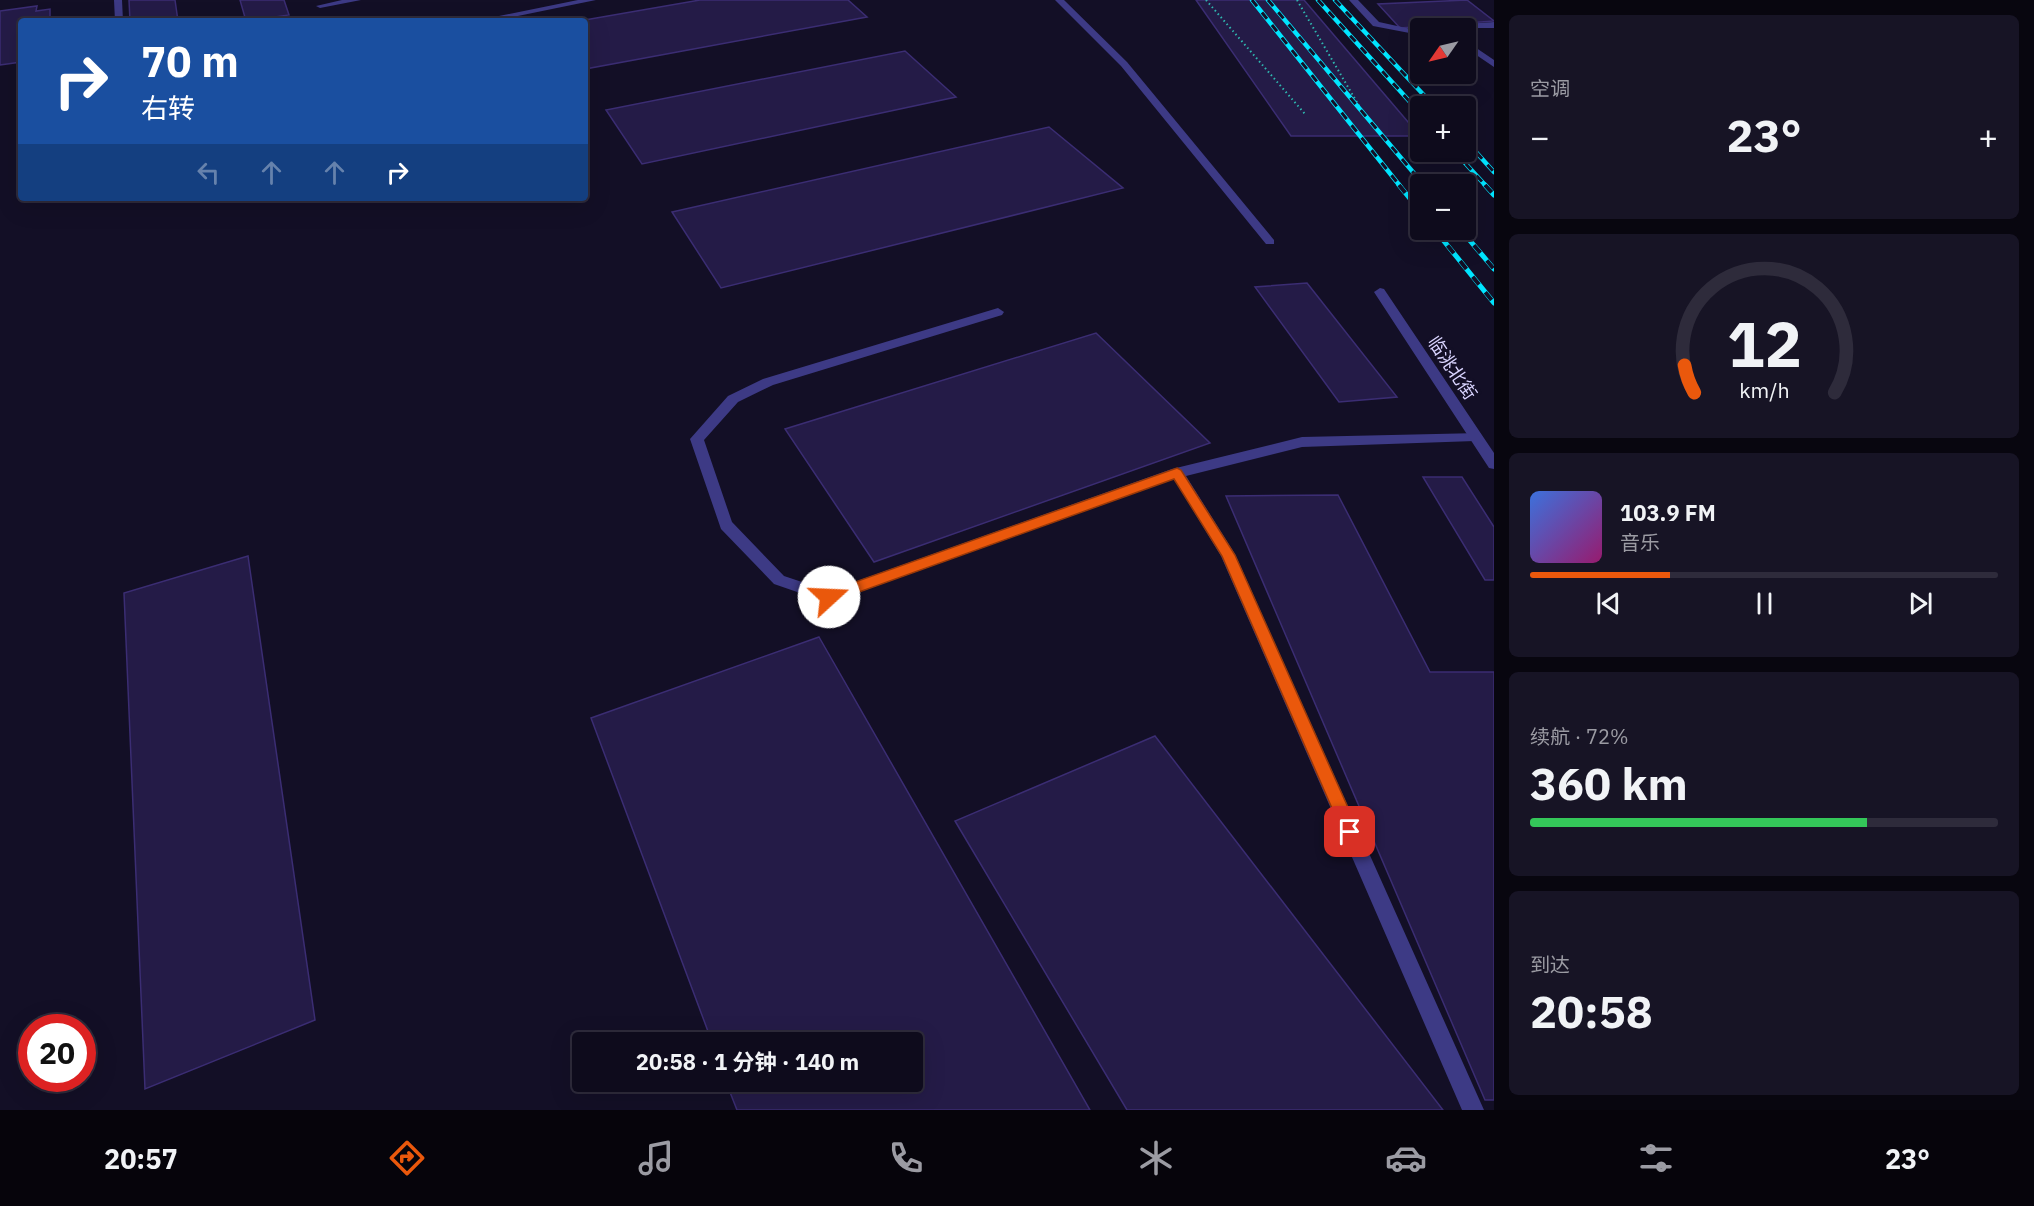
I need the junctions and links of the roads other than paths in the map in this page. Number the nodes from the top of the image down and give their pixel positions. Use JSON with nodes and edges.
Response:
{"nodes":[{"id":1,"x":118,"y":0,"type":"edge"},
{"id":2,"x":357,"y":0,"type":"edge"},
{"id":3,"x":592,"y":0,"type":"edge"},
{"id":4,"x":1059,"y":0,"type":"edge"},
{"id":5,"x":1353,"y":0,"type":"edge"},
{"id":6,"x":320,"y":6,"type":"dead end"},
{"id":7,"x":503,"y":16,"type":"dead end"},
{"id":8,"x":119,"y":18,"type":"edge"},
{"id":9,"x":1494,"y":25,"type":"edge"},
{"id":10,"x":1476,"y":26,"type":"edge"},
{"id":11,"x":1410,"y":31,"type":"edge"},
{"id":12,"x":1476,"y":51,"type":"edge"},
{"id":13,"x":1492,"y":61,"type":"edge"},
{"id":14,"x":1270,"y":242,"type":"dead end"},
{"id":15,"x":1380,"y":292,"type":"dead end"},
{"id":16,"x":998,"y":312,"type":"dead end"},
{"id":17,"x":1475,"y":436,"type":"junction"},
{"id":18,"x":1494,"y":464,"type":"edge"},
{"id":19,"x":1177,"y":473,"type":"junction"},
{"id":20,"x":1473,"y":1110,"type":"edge"}],
"edges":[{"from":1,"to":8,"type":"street"},
{"from":2,"to":6,"type":"street"},
{"from":3,"to":7,"type":"street"},
{"from":4,"to":14,"type":"street"},
{"from":5,"to":11,"type":"street"},
{"from":9,"to":10,"type":"street"},
{"from":12,"to":13,"type":"street"},
{"from":15,"to":17,"type":"street","name":"临洮北街"},
{"from":16,"to":19,"type":"street"},
{"from":17,"to":18,"type":"street","name":"临洮北街"},
{"from":17,"to":19,"type":"street"},
{"from":19,"to":20,"type":"street"}]}
